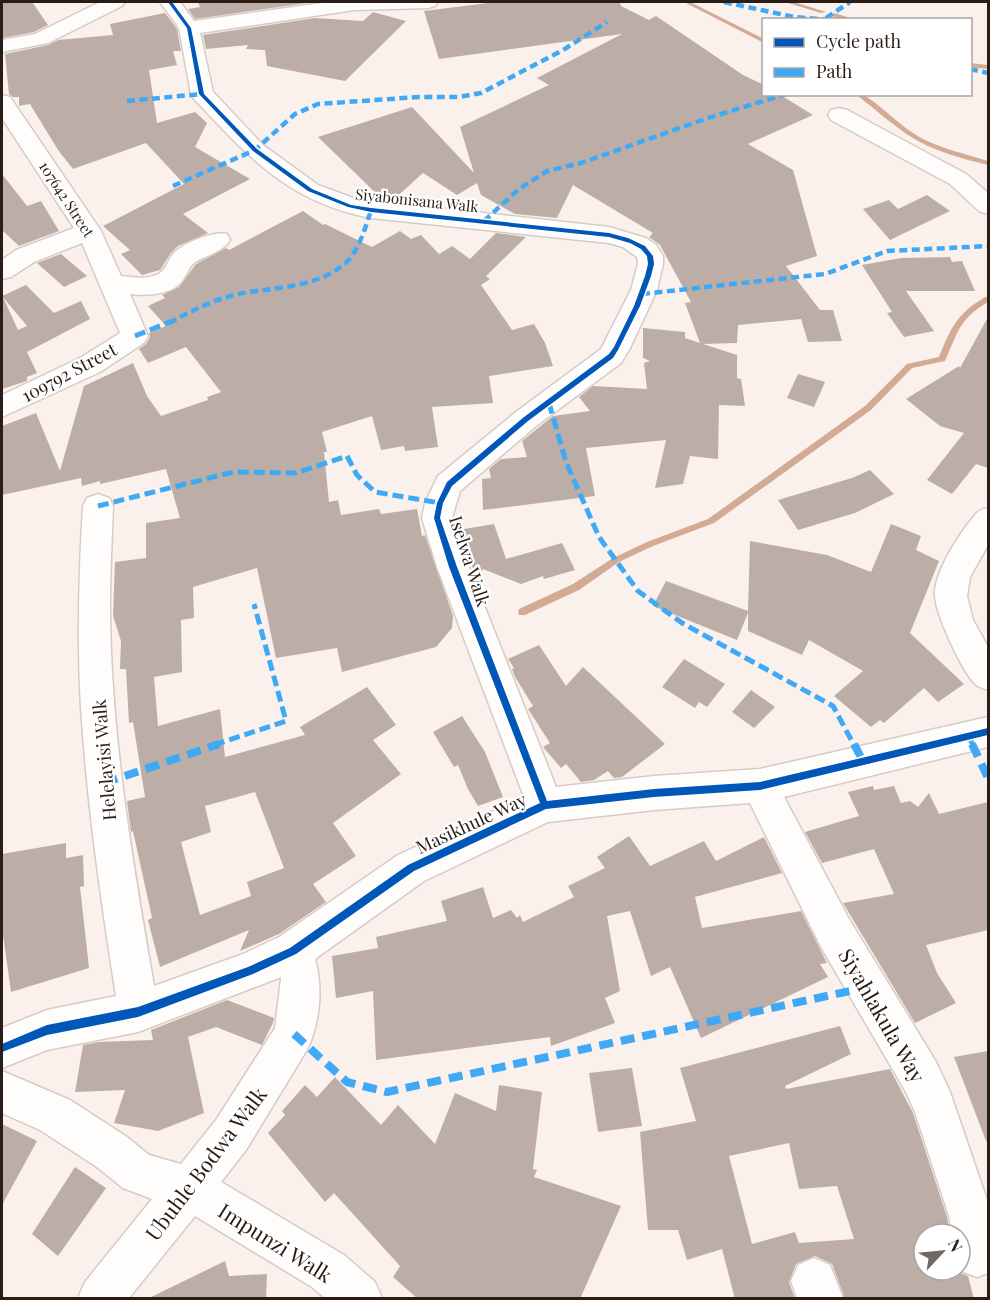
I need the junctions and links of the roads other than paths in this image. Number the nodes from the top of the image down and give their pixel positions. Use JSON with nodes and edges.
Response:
{"nodes":[{"id":1,"x":115,"y":2,"type":"edge"},
{"id":2,"x":170,"y":2,"type":"edge"},
{"id":3,"x":428,"y":2,"type":"edge"},
{"id":4,"x":189,"y":28,"type":"junction"},
{"id":5,"x":2,"y":46,"type":"edge"},
{"id":6,"x":2,"y":102,"type":"edge"},
{"id":7,"x":839,"y":115,"type":"dead end"},
{"id":8,"x":988,"y":206,"type":"edge"},
{"id":9,"x":89,"y":231,"type":"junction"},
{"id":10,"x":218,"y":240,"type":"dead end"},
{"id":11,"x":2,"y":271,"type":"edge"},
{"id":12,"x":112,"y":283,"type":"junction"},
{"id":13,"x":642,"y":294,"type":"joint"},
{"id":14,"x":135,"y":336,"type":"joint"},
{"id":15,"x":2,"y":407,"type":"edge"},
{"id":16,"x":98,"y":506,"type":"dead end"},
{"id":17,"x":988,"y":520,"type":"edge"},
{"id":18,"x":988,"y":675,"type":"edge"},
{"id":19,"x":988,"y":732,"type":"edge"},
{"id":20,"x":760,"y":786,"type":"junction"},
{"id":21,"x":545,"y":805,"type":"junction"},
{"id":22,"x":293,"y":951,"type":"junction"},
{"id":23,"x":138,"y":1012,"type":"junction"},
{"id":24,"x":2,"y":1048,"type":"edge"},
{"id":25,"x":2,"y":1092,"type":"edge"},
{"id":26,"x":190,"y":1188,"type":"junction"},
{"id":27,"x":977,"y":1255,"type":"dead end"},
{"id":28,"x":101,"y":1299,"type":"edge"},
{"id":29,"x":359,"y":1299,"type":"edge"}],
"edges":[{"from":1,"to":5,"type":"street"},
{"from":2,"to":4,"type":"street","name":"Siyabonisana Walk"},
{"from":3,"to":4,"type":"street"},
{"from":4,"to":13,"type":"street","name":"Siyabonisana Walk"},
{"from":6,"to":9,"type":"street","name":"107642 Street"},
{"from":7,"to":8,"type":"street"},
{"from":9,"to":11,"type":"street"},
{"from":9,"to":12,"type":"street","name":"107642 Street"},
{"from":10,"to":12,"type":"street"},
{"from":12,"to":14,"type":"street","name":"107642 Street"},
{"from":13,"to":21,"type":"street","name":"Iselwa Walk"},
{"from":14,"to":15,"type":"street","name":"109792 Street"},
{"from":16,"to":23,"type":"street","name":"Helelayisi Walk"},
{"from":17,"to":18,"type":"street"},
{"from":19,"to":20,"type":"street","name":"Masikhule Way"},
{"from":20,"to":21,"type":"street","name":"Masikhule Way"},
{"from":20,"to":27,"type":"street","name":"Siyahlakula Way"},
{"from":21,"to":22,"type":"street","name":"Masikhule Way"},
{"from":22,"to":23,"type":"street","name":"Masikhule Way"},
{"from":22,"to":26,"type":"street","name":"Ubuhle Bodwa Walk"},
{"from":23,"to":24,"type":"street","name":"Masikhule Way"},
{"from":25,"to":26,"type":"street","name":"Impunzi Walk"},
{"from":26,"to":28,"type":"street","name":"Ubuhle Bodwa Walk"},
{"from":26,"to":29,"type":"street","name":"Impunzi Walk"}]}
